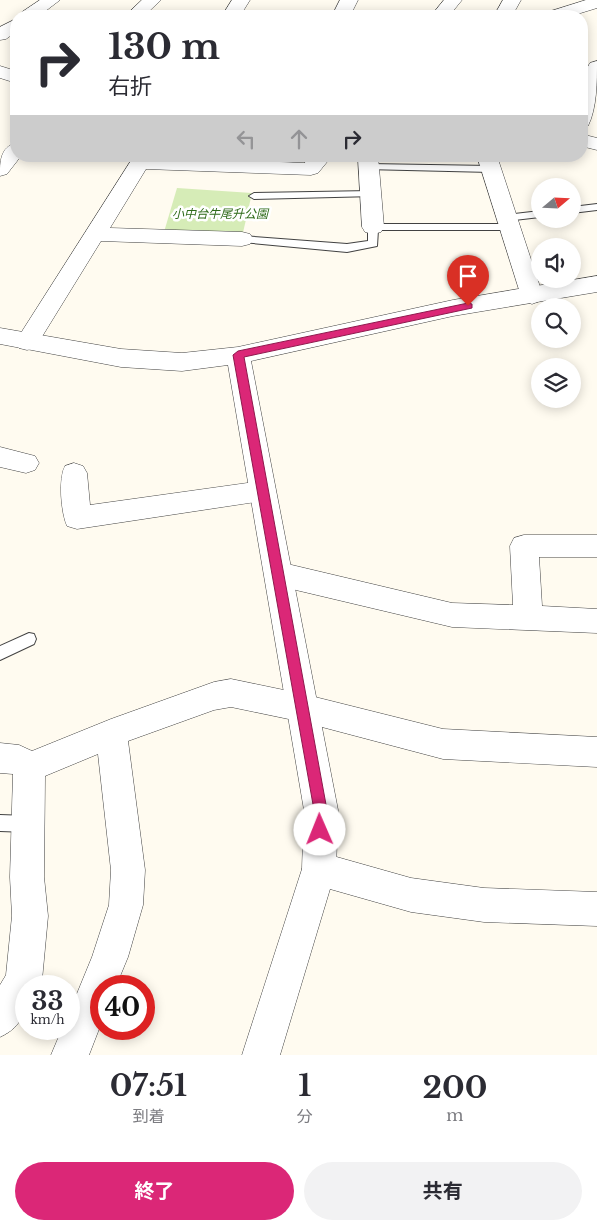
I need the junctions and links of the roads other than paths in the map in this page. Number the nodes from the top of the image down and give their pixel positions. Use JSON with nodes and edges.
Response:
{"nodes":[{"id":1,"x":51,"y":0,"type":"edge"},
{"id":2,"x":152,"y":0,"type":"edge"},
{"id":3,"x":453,"y":0,"type":"edge"},
{"id":4,"x":597,"y":2,"type":"edge"},
{"id":5,"x":37,"y":10,"type":"edge"},
{"id":6,"x":141,"y":10,"type":"edge"},
{"id":7,"x":445,"y":10,"type":"edge"},
{"id":8,"x":572,"y":10,"type":"edge"},
{"id":9,"x":597,"y":67,"type":"edge"},
{"id":10,"x":588,"y":98,"type":"edge"},
{"id":11,"x":10,"y":157,"type":"edge"},
{"id":12,"x":141,"y":162,"type":"edge"},
{"id":13,"x":180,"y":162,"type":"edge"},
{"id":14,"x":317,"y":162,"type":"edge"},
{"id":15,"x":369,"y":162,"type":"edge"},
{"id":16,"x":489,"y":162,"type":"edge"},
{"id":17,"x":0,"y":170,"type":"edge"},
{"id":18,"x":371,"y":194,"type":"junction"},
{"id":19,"x":254,"y":196,"type":"dead end"},
{"id":20,"x":597,"y":207,"type":"edge"},
{"id":21,"x":581,"y":209,"type":"edge"},
{"id":22,"x":531,"y":216,"type":"edge"},
{"id":23,"x":507,"y":223,"type":"junction"},
{"id":24,"x":373,"y":227,"type":"junction"},
{"id":25,"x":95,"y":234,"type":"junction"},
{"id":26,"x":242,"y":239,"type":"joint"},
{"id":27,"x":597,"y":284,"type":"edge"},
{"id":28,"x":532,"y":296,"type":"junction"},
{"id":29,"x":0,"y":336,"type":"edge"},
{"id":30,"x":27,"y":342,"type":"junction"},
{"id":31,"x":238,"y":355,"type":"junction"},
{"id":32,"x":0,"y":457,"type":"edge"},
{"id":33,"x":26,"y":463,"type":"dead end"},
{"id":34,"x":74,"y":473,"type":"dead end"},
{"id":35,"x":262,"y":491,"type":"junction"},
{"id":36,"x":597,"y":546,"type":"edge"},
{"id":37,"x":279,"y":574,"type":"junction"},
{"id":38,"x":528,"y":618,"type":"junction"},
{"id":39,"x":597,"y":621,"type":"edge"},
{"id":40,"x":28,"y":639,"type":"dead end"},
{"id":41,"x":0,"y":653,"type":"edge"},
{"id":42,"x":303,"y":708,"type":"junction"},
{"id":43,"x":111,"y":733,"type":"junction"},
{"id":44,"x":597,"y":752,"type":"edge"},
{"id":45,"x":14,"y":762,"type":"edge"},
{"id":46,"x":14,"y":824,"type":"edge"},
{"id":47,"x":319,"y":869,"type":"junction"},
{"id":48,"x":597,"y":909,"type":"edge"},
{"id":49,"x":0,"y":1018,"type":"edge"},
{"id":50,"x":70,"y":1055,"type":"edge"},
{"id":51,"x":261,"y":1055,"type":"edge"}],
"edges":[{"from":1,"to":5,"type":"street"},
{"from":2,"to":6,"type":"street"},
{"from":3,"to":7,"type":"street"},
{"from":4,"to":8,"type":"street"},
{"from":9,"to":10,"type":"street"},
{"from":11,"to":17,"type":"street"},
{"from":12,"to":25,"type":"street"},
{"from":13,"to":14,"type":"street"},
{"from":15,"to":16,"type":"lane"},
{"from":15,"to":18,"type":"street"},
{"from":16,"to":23,"type":"street"},
{"from":18,"to":19,"type":"lane"},
{"from":18,"to":24,"type":"street"},
{"from":20,"to":21,"type":"lane"},
{"from":22,"to":23,"type":"lane"},
{"from":23,"to":24,"type":"lane"},
{"from":23,"to":28,"type":"street"},
{"from":24,"to":26,"type":"lane"},
{"from":25,"to":26,"type":"street"},
{"from":25,"to":30,"type":"street"},
{"from":27,"to":28,"type":"street"},
{"from":28,"to":31,"type":"street"},
{"from":29,"to":30,"type":"street"},
{"from":30,"to":31,"type":"street"},
{"from":31,"to":35,"type":"street"},
{"from":32,"to":33,"type":"street"},
{"from":34,"to":35,"type":"street"},
{"from":35,"to":37,"type":"street"},
{"from":36,"to":38,"type":"street"},
{"from":37,"to":38,"type":"street"},
{"from":37,"to":42,"type":"street"},
{"from":38,"to":39,"type":"street"},
{"from":40,"to":41,"type":"lane"},
{"from":42,"to":43,"type":"street"},
{"from":42,"to":44,"type":"street"},
{"from":42,"to":47,"type":"street"},
{"from":43,"to":45,"type":"street"},
{"from":43,"to":50,"type":"street"},
{"from":45,"to":46,"type":"street"},
{"from":46,"to":49,"type":"street"},
{"from":47,"to":48,"type":"street"},
{"from":47,"to":51,"type":"street"}]}
